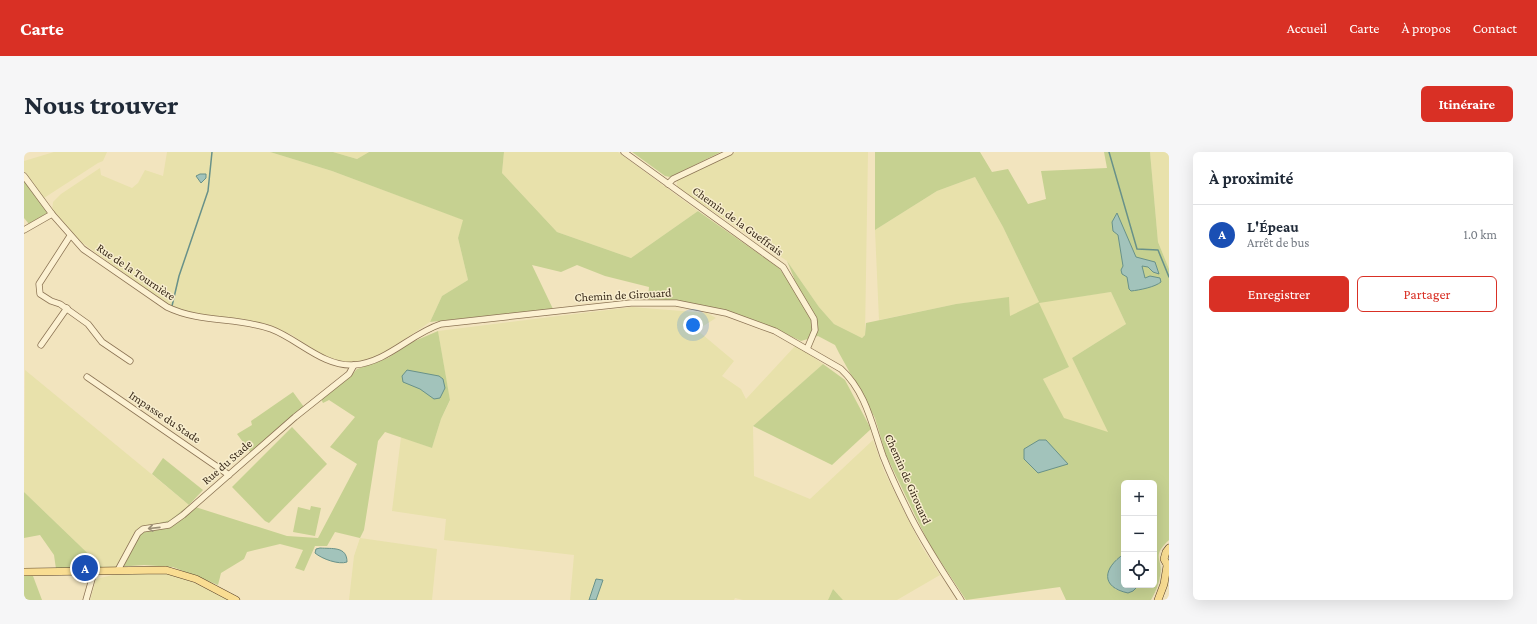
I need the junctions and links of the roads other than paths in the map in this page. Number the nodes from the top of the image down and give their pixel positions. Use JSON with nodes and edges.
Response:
{"nodes":[{"id":1,"x":624,"y":152,"type":"edge"},
{"id":2,"x":730,"y":152,"type":"edge"},
{"id":3,"x":24,"y":176,"type":"edge"},
{"id":4,"x":668,"y":184,"type":"junction"},
{"id":5,"x":52,"y":214,"type":"junction"},
{"id":6,"x":24,"y":230,"type":"edge"},
{"id":7,"x":70,"y":236,"type":"junction"},
{"id":8,"x":67,"y":308,"type":"junction"},
{"id":9,"x":246,"y":323,"type":"joint"},
{"id":10,"x":41,"y":346,"type":"dead end"},
{"id":11,"x":807,"y":350,"type":"junction"},
{"id":12,"x":130,"y":361,"type":"dead end"},
{"id":13,"x":354,"y":365,"type":"junction"},
{"id":14,"x":87,"y":377,"type":"dead end"},
{"id":15,"x":230,"y":475,"type":"junction"},
{"id":16,"x":1169,"y":548,"type":"edge"},
{"id":17,"x":1168,"y":567,"type":"edge"},
{"id":18,"x":118,"y":570,"type":"junction"},
{"id":19,"x":24,"y":572,"type":"edge"},
{"id":20,"x":94,"y":572,"type":"junction"},
{"id":21,"x":1169,"y":580,"type":"edge"},
{"id":22,"x":1162,"y":591,"type":"junction"},
{"id":23,"x":86,"y":600,"type":"edge"},
{"id":24,"x":236,"y":600,"type":"edge"},
{"id":25,"x":961,"y":600,"type":"edge"},
{"id":26,"x":1158,"y":600,"type":"edge"}],
"edges":[{"from":1,"to":4,"type":"street","name":"Chemin de la Gueffrais"},
{"from":2,"to":4,"type":"street"},
{"from":3,"to":5,"type":"street"},
{"from":4,"to":11,"type":"street","name":"Chemin de la Gueffrais"},
{"from":5,"to":6,"type":"street"},
{"from":5,"to":7,"type":"street","name":"Rue de la Tournière"},
{"from":7,"to":8,"type":"street"},
{"from":7,"to":9,"type":"street","name":"Rue de la Tournière"},
{"from":8,"to":10,"type":"street"},
{"from":8,"to":12,"type":"street"},
{"from":9,"to":13,"type":"street","name":"Chemin de Girouard"},
{"from":11,"to":13,"type":"street","name":"Chemin de Girouard"},
{"from":11,"to":25,"type":"street","name":"Chemin de Girouard"},
{"from":13,"to":15,"type":"street","name":"Rue du Stade"},
{"from":14,"to":15,"type":"street","name":"Impasse du Stade"},
{"from":15,"to":18,"type":"street","name":"Rue du Stade","one_way":true},
{"from":16,"to":17,"type":"main road"},
{"from":17,"to":22,"type":"main road"},
{"from":18,"to":20,"type":"main road"},
{"from":18,"to":24,"type":"main road"},
{"from":19,"to":20,"type":"main road"},
{"from":20,"to":23,"type":"street"},
{"from":21,"to":22,"type":"main road"},
{"from":22,"to":26,"type":"main road"}]}
